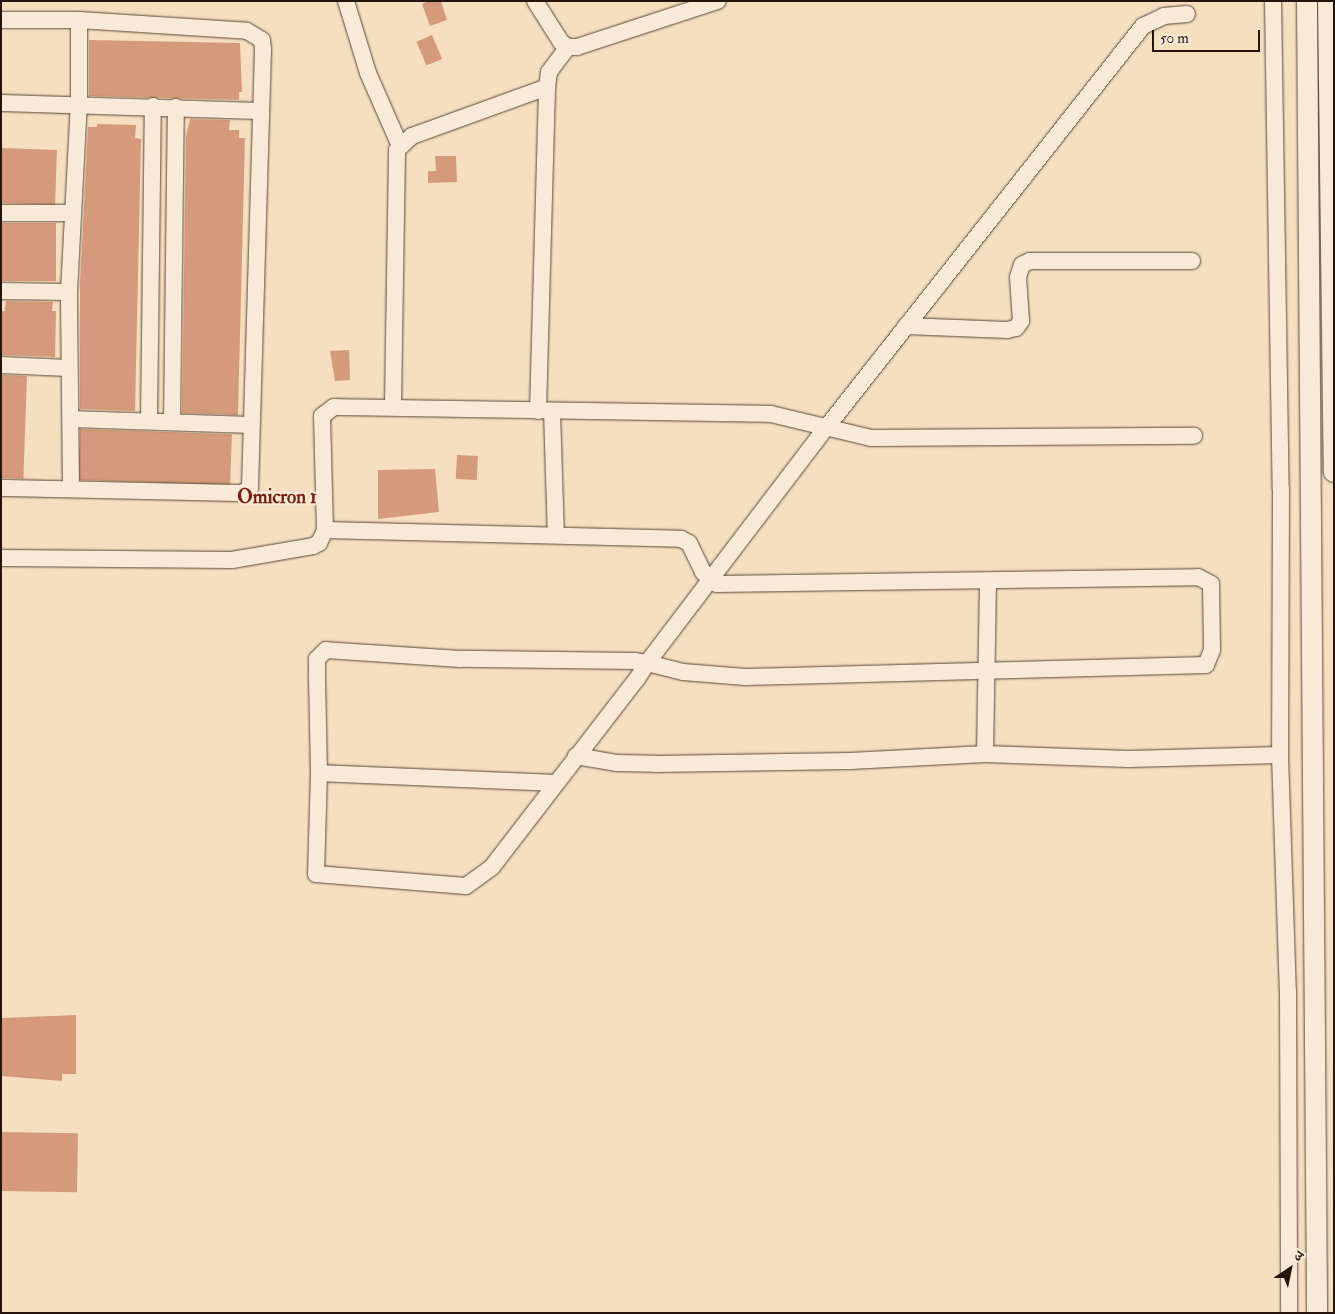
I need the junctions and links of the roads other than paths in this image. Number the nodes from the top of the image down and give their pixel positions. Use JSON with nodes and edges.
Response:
{"nodes":[{"id":1,"x":346,"y":1,"type":"edge"},
{"id":2,"x":535,"y":1,"type":"edge"},
{"id":3,"x":718,"y":1,"type":"edge"},
{"id":4,"x":1273,"y":1,"type":"edge"},
{"id":5,"x":1307,"y":1,"type":"edge"},
{"id":6,"x":1328,"y":1,"type":"edge"},
{"id":7,"x":1187,"y":14,"type":"dead end"},
{"id":8,"x":1,"y":20,"type":"edge"},
{"id":9,"x":79,"y":20,"type":"junction"},
{"id":10,"x":568,"y":46,"type":"junction"},
{"id":11,"x":547,"y":87,"type":"junction"},
{"id":12,"x":1,"y":102,"type":"edge"},
{"id":13,"x":79,"y":104,"type":"junction"},
{"id":14,"x":153,"y":106,"type":"junction"},
{"id":15,"x":176,"y":107,"type":"junction"},
{"id":16,"x":259,"y":111,"type":"junction"},
{"id":17,"x":400,"y":146,"type":"junction"},
{"id":18,"x":1,"y":212,"type":"edge"},
{"id":19,"x":72,"y":213,"type":"junction"},
{"id":20,"x":1192,"y":261,"type":"dead end"},
{"id":21,"x":1,"y":291,"type":"edge"},
{"id":22,"x":69,"y":292,"type":"junction"},
{"id":23,"x":906,"y":326,"type":"junction"},
{"id":24,"x":1,"y":365,"type":"edge"},
{"id":25,"x":68,"y":368,"type":"junction"},
{"id":26,"x":393,"y":406,"type":"junction"},
{"id":27,"x":545,"y":411,"type":"junction"},
{"id":28,"x":71,"y":419,"type":"junction"},
{"id":29,"x":148,"y":421,"type":"junction"},
{"id":30,"x":172,"y":422,"type":"junction"},
{"id":31,"x":251,"y":425,"type":"junction"},
{"id":32,"x":826,"y":428,"type":"junction"},
{"id":33,"x":1194,"y":436,"type":"dead end"},
{"id":34,"x":1334,"y":472,"type":"edge"},
{"id":35,"x":1,"y":488,"type":"edge"},
{"id":36,"x":71,"y":488,"type":"junction"},
{"id":37,"x":324,"y":530,"type":"junction"},
{"id":38,"x":556,"y":535,"type":"junction"},
{"id":39,"x":1,"y":558,"type":"edge"},
{"id":40,"x":710,"y":580,"type":"junction"},
{"id":41,"x":988,"y":581,"type":"junction"},
{"id":42,"x":647,"y":663,"type":"junction"},
{"id":43,"x":986,"y":671,"type":"junction"},
{"id":44,"x":986,"y":754,"type":"junction"},
{"id":45,"x":1280,"y":755,"type":"junction"},
{"id":46,"x":576,"y":756,"type":"junction"},
{"id":47,"x":319,"y":773,"type":"junction"},
{"id":48,"x":555,"y":783,"type":"junction"},
{"id":49,"x":1315,"y":1186,"type":"junction"},
{"id":50,"x":1289,"y":1187,"type":"junction"},
{"id":51,"x":1289,"y":1313,"type":"edge"},
{"id":52,"x":1316,"y":1313,"type":"edge"}],
"edges":[{"from":1,"to":17,"type":"street"},
{"from":2,"to":10,"type":"street"},
{"from":3,"to":10,"type":"street"},
{"from":4,"to":45,"type":"street"},
{"from":5,"to":49,"type":"street"},
{"from":6,"to":34,"type":"street"},
{"from":7,"to":23,"type":"street"},
{"from":8,"to":9,"type":"street"},
{"from":9,"to":13,"type":"street"},
{"from":9,"to":16,"type":"street"},
{"from":10,"to":11,"type":"street"},
{"from":11,"to":17,"type":"street"},
{"from":11,"to":27,"type":"street"},
{"from":12,"to":13,"type":"street"},
{"from":13,"to":14,"type":"street"},
{"from":13,"to":19,"type":"street"},
{"from":14,"to":15,"type":"street"},
{"from":14,"to":29,"type":"street"},
{"from":15,"to":16,"type":"street"},
{"from":15,"to":30,"type":"street"},
{"from":16,"to":31,"type":"street"},
{"from":17,"to":26,"type":"street"},
{"from":18,"to":19,"type":"street"},
{"from":19,"to":22,"type":"street"},
{"from":20,"to":23,"type":"street"},
{"from":21,"to":22,"type":"street"},
{"from":22,"to":25,"type":"street"},
{"from":23,"to":32,"type":"street"},
{"from":24,"to":25,"type":"street"},
{"from":25,"to":28,"type":"street"},
{"from":26,"to":27,"type":"street"},
{"from":26,"to":37,"type":"street"},
{"from":27,"to":32,"type":"street"},
{"from":27,"to":38,"type":"street"},
{"from":28,"to":29,"type":"street"},
{"from":28,"to":36,"type":"street"},
{"from":29,"to":30,"type":"street"},
{"from":30,"to":31,"type":"street"},
{"from":31,"to":36,"type":"street"},
{"from":32,"to":33,"type":"street"},
{"from":32,"to":40,"type":"street"},
{"from":35,"to":36,"type":"street"},
{"from":37,"to":38,"type":"street"},
{"from":37,"to":39,"type":"street"},
{"from":38,"to":40,"type":"street"},
{"from":40,"to":41,"type":"street"},
{"from":40,"to":42,"type":"street"},
{"from":41,"to":43,"type":"street"},
{"from":41,"to":43,"type":"street"},
{"from":42,"to":43,"type":"street"},
{"from":42,"to":46,"type":"street"},
{"from":42,"to":47,"type":"street"},
{"from":43,"to":44,"type":"street"},
{"from":44,"to":45,"type":"street"},
{"from":44,"to":46,"type":"street"},
{"from":45,"to":50,"type":"street"},
{"from":46,"to":48,"type":"street"},
{"from":47,"to":48,"type":"street"},
{"from":47,"to":48,"type":"street"},
{"from":49,"to":50,"type":"street"},
{"from":49,"to":52,"type":"street"},
{"from":50,"to":51,"type":"street"}]}
